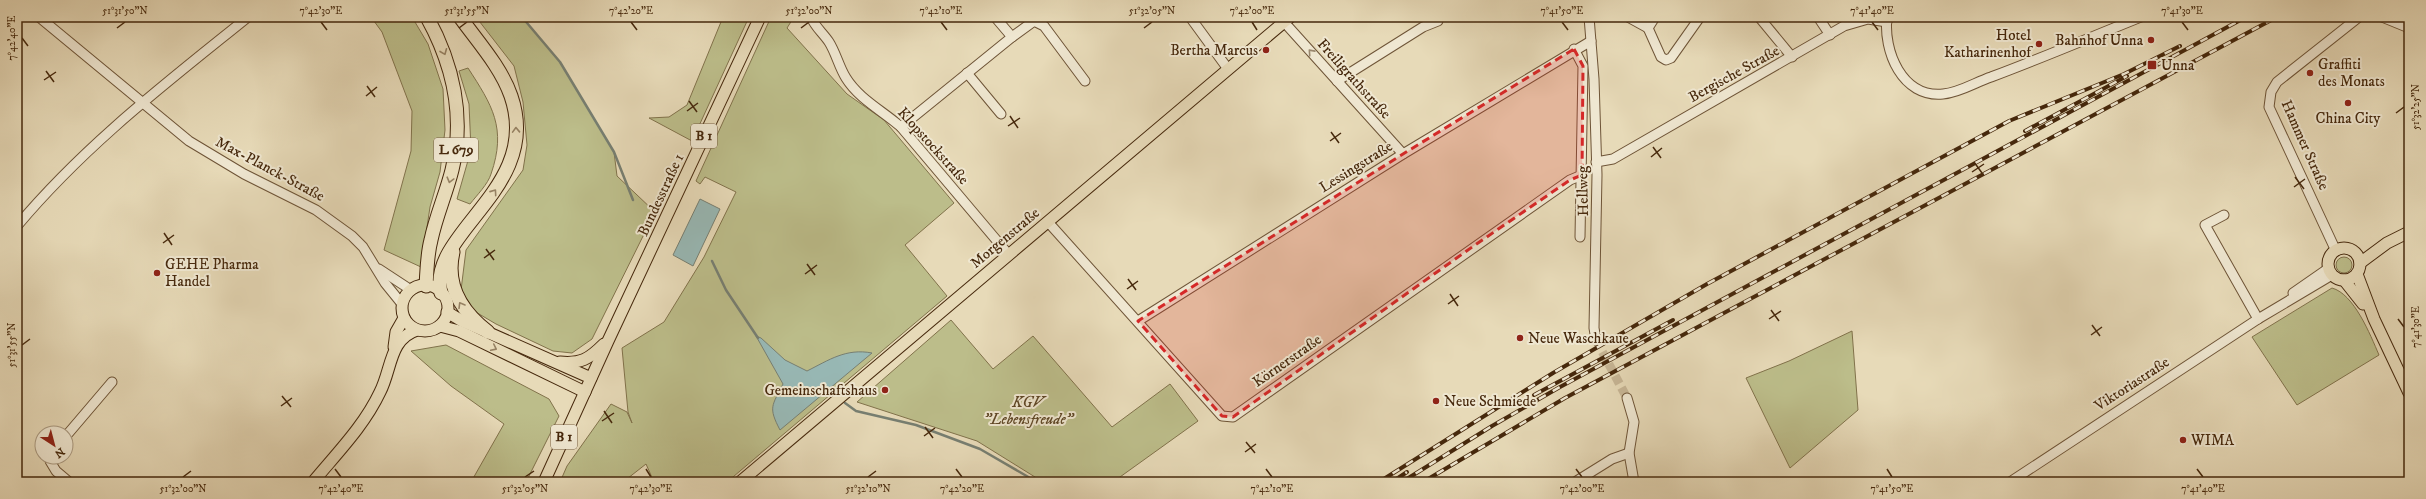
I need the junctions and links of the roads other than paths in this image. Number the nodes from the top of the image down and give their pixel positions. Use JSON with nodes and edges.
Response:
{"nodes":[{"id":1,"x":39,"y":17,"type":"edge"},
{"id":2,"x":248,"y":17,"type":"edge"},
{"id":3,"x":427,"y":17,"type":"edge"},
{"id":4,"x":460,"y":17,"type":"edge"},
{"id":5,"x":760,"y":17,"type":"edge"},
{"id":6,"x":811,"y":17,"type":"edge"},
{"id":7,"x":995,"y":17,"type":"edge"},
{"id":8,"x":1190,"y":17,"type":"edge"},
{"id":9,"x":1589,"y":17,"type":"edge"},
{"id":10,"x":1628,"y":17,"type":"edge"},
{"id":11,"x":1656,"y":17,"type":"edge"},
{"id":12,"x":1700,"y":17,"type":"edge"},
{"id":13,"x":1759,"y":17,"type":"edge"},
{"id":14,"x":1818,"y":17,"type":"edge"},
{"id":15,"x":2141,"y":17,"type":"edge"},
{"id":16,"x":2359,"y":17,"type":"edge"},
{"id":17,"x":2382,"y":17,"type":"edge"},
{"id":18,"x":1287,"y":19,"type":"edge"},
{"id":19,"x":1888,"y":19,"type":"edge"},
{"id":20,"x":1438,"y":21,"type":"dead end"},
{"id":21,"x":2408,"y":26,"type":"edge"},
{"id":22,"x":1648,"y":28,"type":"junction"},
{"id":23,"x":1830,"y":35,"type":"junction"},
{"id":24,"x":1012,"y":37,"type":"junction"},
{"id":25,"x":1591,"y":41,"type":"junction"},
{"id":26,"x":1574,"y":49,"type":"junction"},
{"id":27,"x":1792,"y":57,"type":"junction"},
{"id":28,"x":1228,"y":69,"type":"junction"},
{"id":29,"x":967,"y":74,"type":"junction"},
{"id":30,"x":1085,"y":81,"type":"dead end"},
{"id":31,"x":1337,"y":82,"type":"junction"},
{"id":32,"x":142,"y":103,"type":"junction"},
{"id":33,"x":1001,"y":114,"type":"dead end"},
{"id":34,"x":901,"y":127,"type":"junction"},
{"id":35,"x":1403,"y":154,"type":"junction"},
{"id":36,"x":1596,"y":162,"type":"junction"},
{"id":37,"x":1582,"y":176,"type":"junction"},
{"id":38,"x":2224,"y":214,"type":"dead end"},
{"id":39,"x":1048,"y":222,"type":"junction"},
{"id":40,"x":17,"y":226,"type":"edge"},
{"id":41,"x":2409,"y":232,"type":"edge"},
{"id":42,"x":1580,"y":237,"type":"dead end"},
{"id":43,"x":2388,"y":243,"type":"junction"},
{"id":44,"x":454,"y":246,"type":"junction"},
{"id":45,"x":2336,"y":251,"type":"junction"},
{"id":46,"x":2355,"y":252,"type":"junction"},
{"id":47,"x":1009,"y":255,"type":"junction"},
{"id":48,"x":2360,"y":263,"type":"junction"},
{"id":49,"x":377,"y":268,"type":"junction"},
{"id":50,"x":2331,"y":272,"type":"junction"},
{"id":51,"x":2357,"y":274,"type":"junction"},
{"id":52,"x":2344,"y":280,"type":"junction"},
{"id":53,"x":426,"y":286,"type":"junction"},
{"id":54,"x":411,"y":290,"type":"junction"},
{"id":55,"x":442,"y":293,"type":"junction"},
{"id":56,"x":402,"y":304,"type":"junction"},
{"id":57,"x":447,"y":312,"type":"junction"},
{"id":58,"x":404,"y":318,"type":"junction"},
{"id":59,"x":2258,"y":319,"type":"junction"},
{"id":60,"x":2374,"y":319,"type":"junction"},
{"id":61,"x":1138,"y":321,"type":"junction"},
{"id":62,"x":440,"y":326,"type":"junction"},
{"id":63,"x":417,"y":330,"type":"junction"},
{"id":64,"x":488,"y":332,"type":"junction"},
{"id":65,"x":1596,"y":340,"type":"tunnel mouth"},
{"id":66,"x":608,"y":341,"type":"junction"},
{"id":67,"x":394,"y":351,"type":"junction"},
{"id":68,"x":552,"y":362,"type":"junction"},
{"id":69,"x":591,"y":378,"type":"junction"},
{"id":70,"x":112,"y":382,"type":"dead end"},
{"id":71,"x":585,"y":392,"type":"junction"},
{"id":72,"x":2409,"y":393,"type":"edge"},
{"id":73,"x":1627,"y":398,"type":"tunnel mouth"},
{"id":74,"x":74,"y":427,"type":"edge"},
{"id":75,"x":1629,"y":453,"type":"junction"},
{"id":76,"x":52,"y":465,"type":"edge"},
{"id":77,"x":69,"y":482,"type":"edge"},
{"id":78,"x":313,"y":482,"type":"edge"},
{"id":79,"x":544,"y":482,"type":"edge"},
{"id":80,"x":740,"y":482,"type":"edge"},
{"id":81,"x":1575,"y":482,"type":"edge"},
{"id":82,"x":1634,"y":482,"type":"edge"},
{"id":83,"x":2010,"y":482,"type":"edge"}],
"edges":[{"from":1,"to":32,"type":"street","name":"Max-Planck-Straße"},
{"from":2,"to":32,"type":"street"},
{"from":3,"to":53,"type":"highway","number":"L 679","one_way":true},
{"from":44,"to":4,"type":"highway","one_way":true},
{"from":5,"to":66,"type":"main road","name":"Bundesstraße 1","number":"B 1"},
{"from":6,"to":34,"type":"street","name":"Klopstockstraße"},
{"from":7,"to":24,"type":"street"},
{"from":8,"to":28,"type":"street"},
{"from":9,"to":25,"type":"street","name":"Hellweg"},
{"from":10,"to":22,"type":"street"},
{"from":11,"to":22,"type":"street"},
{"from":12,"to":22,"type":"street"},
{"from":13,"to":27,"type":"street"},
{"from":14,"to":23,"type":"street"},
{"from":15,"to":19,"type":"street"},
{"from":16,"to":45,"type":"street","name":"Hammer Straße"},
{"from":17,"to":21,"type":"street"},
{"from":18,"to":28,"type":"main road","name":"Morgenstraße"},
{"from":31,"to":18,"type":"street","name":"Freiligrathstraße","one_way":true},
{"from":19,"to":23,"type":"street","name":"Bergische Straße"},
{"from":20,"to":31,"type":"street"},
{"from":23,"to":27,"type":"street","name":"Bergische Straße"},
{"from":24,"to":29,"type":"street"},
{"from":24,"to":30,"type":"street"},
{"from":25,"to":26,"type":"street","name":"Lessingstraße"},
{"from":25,"to":36,"type":"street","name":"Hellweg"},
{"from":26,"to":35,"type":"street","name":"Lessingstraße"},
{"from":26,"to":37,"type":"street","name":"Hellweg"},
{"from":27,"to":36,"type":"street","name":"Bergische Straße"},
{"from":28,"to":39,"type":"main road","name":"Morgenstraße"},
{"from":29,"to":33,"type":"street"},
{"from":29,"to":34,"type":"street"},
{"from":31,"to":35,"type":"street","name":"Freiligrathstraße"},
{"from":32,"to":40,"type":"street"},
{"from":32,"to":49,"type":"street","name":"Max-Planck-Straße"},
{"from":34,"to":47,"type":"street","name":"Klopstockstraße"},
{"from":35,"to":61,"type":"street","name":"Lessingstraße"},
{"from":36,"to":65,"type":"street","name":"Hellweg"},
{"from":37,"to":42,"type":"street","name":"Hellweg"},
{"from":37,"to":61,"type":"street","name":"Körnerstraße"},
{"from":38,"to":59,"type":"street"},
{"from":39,"to":47,"type":"main road","name":"Morgenstraße"},
{"from":39,"to":61,"type":"street","name":"Körnerstraße"},
{"from":41,"to":43,"type":"main road"},
{"from":43,"to":46,"type":"main road"},
{"from":43,"to":48,"type":"main road"},
{"from":44,"to":55,"type":"highway"},
{"from":64,"to":44,"type":"highway","one_way":true},
{"from":45,"to":46,"type":"main road"},
{"from":45,"to":50,"type":"main road"},
{"from":46,"to":48,"type":"main road"},
{"from":47,"to":80,"type":"main road","name":"Morgenstraße"},
{"from":48,"to":51,"type":"main road"},
{"from":49,"to":54,"type":"street","name":"Max-Planck-Straße"},
{"from":49,"to":56,"type":"street","name":"Max-Planck-Straße"},
{"from":50,"to":52,"type":"main road"},
{"from":50,"to":59,"type":"street","name":"Viktoriastraße"},
{"from":51,"to":52,"type":"main road"},
{"from":51,"to":60,"type":"main road"},
{"from":52,"to":60,"type":"main road"},
{"from":53,"to":54,"type":"main road"},
{"from":53,"to":55,"type":"main road"},
{"from":54,"to":56,"type":"main road"},
{"from":55,"to":57,"type":"main road"},
{"from":56,"to":58,"type":"main road"},
{"from":57,"to":62,"type":"main road"},
{"from":57,"to":64,"type":"main road"},
{"from":58,"to":63,"type":"main road"},
{"from":58,"to":67,"type":"main road"},
{"from":59,"to":83,"type":"street","name":"Viktoriastraße"},
{"from":60,"to":72,"type":"main road"},
{"from":62,"to":63,"type":"main road"},
{"from":62,"to":71,"type":"main road","one_way":true},
{"from":63,"to":67,"type":"main road"},
{"from":64,"to":68,"type":"main road"},
{"from":66,"to":68,"type":"main road","number":"B 1"},
{"from":66,"to":69,"type":"main road","number":"B 1"},
{"from":67,"to":78,"type":"main road"},
{"from":68,"to":69,"type":"main road"},
{"from":69,"to":71,"type":"main road","number":"B 1"},
{"from":70,"to":74,"type":"street"},
{"from":71,"to":79,"type":"main road","number":"B 1"},
{"from":73,"to":75,"type":"street"},
{"from":75,"to":81,"type":"street"},
{"from":75,"to":82,"type":"street"},
{"from":76,"to":77,"type":"street"}]}
